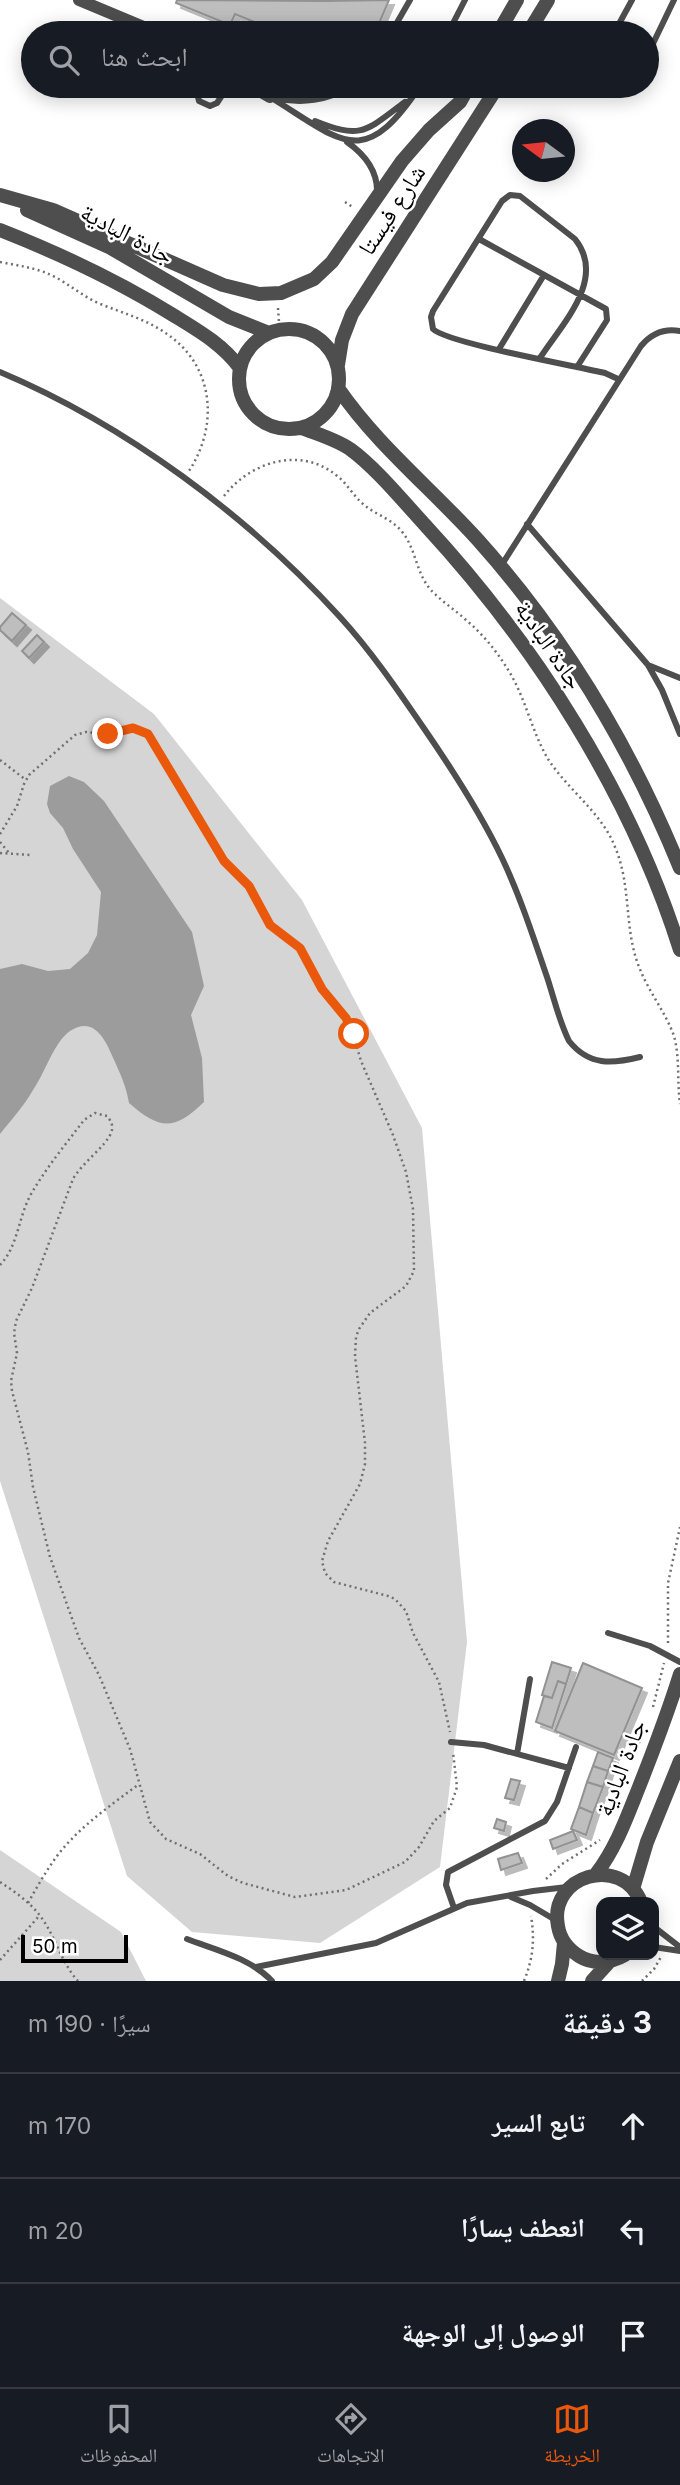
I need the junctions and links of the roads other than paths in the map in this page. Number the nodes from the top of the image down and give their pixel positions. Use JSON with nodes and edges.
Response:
{"nodes":[{"id":1,"x":79,"y":0,"type":"edge"},
{"id":2,"x":410,"y":0,"type":"edge"},
{"id":3,"x":465,"y":0,"type":"edge"},
{"id":4,"x":517,"y":0,"type":"edge"},
{"id":5,"x":548,"y":0,"type":"edge"},
{"id":6,"x":632,"y":0,"type":"edge"},
{"id":7,"x":674,"y":0,"type":"edge"},
{"id":8,"x":129,"y":21,"type":"edge"},
{"id":9,"x":398,"y":21,"type":"edge"},
{"id":10,"x":454,"y":21,"type":"edge"},
{"id":11,"x":505,"y":21,"type":"edge"},
{"id":12,"x":535,"y":21,"type":"edge"},
{"id":13,"x":621,"y":21,"type":"edge"},
{"id":14,"x":659,"y":32,"type":"edge"},
{"id":15,"x":198,"y":98,"type":"edge"},
{"id":16,"x":220,"y":98,"type":"edge"},
{"id":17,"x":272,"y":98,"type":"edge"},
{"id":18,"x":276,"y":98,"type":"edge"},
{"id":19,"x":322,"y":98,"type":"edge"},
{"id":20,"x":411,"y":98,"type":"edge"},
{"id":21,"x":411,"y":98,"type":"edge"},
{"id":22,"x":462,"y":98,"type":"edge"},
{"id":23,"x":490,"y":98,"type":"edge"},
{"id":24,"x":301,"y":116,"type":"junction"},
{"id":25,"x":339,"y":138,"type":"junction"},
{"id":26,"x":0,"y":196,"type":"edge"},
{"id":27,"x":376,"y":200,"type":"junction"},
{"id":28,"x":0,"y":230,"type":"edge"},
{"id":29,"x":479,"y":239,"type":"junction"},
{"id":30,"x":544,"y":275,"type":"junction"},
{"id":31,"x":581,"y":295,"type":"junction"},
{"id":32,"x":680,"y":331,"type":"edge"},
{"id":33,"x":268,"y":333,"type":"junction"},
{"id":34,"x":499,"y":349,"type":"junction"},
{"id":35,"x":540,"y":358,"type":"junction"},
{"id":36,"x":338,"y":365,"type":"junction"},
{"id":37,"x":578,"y":367,"type":"junction"},
{"id":38,"x":240,"y":369,"type":"junction"},
{"id":39,"x":0,"y":372,"type":"edge"},
{"id":40,"x":618,"y":379,"type":"junction"},
{"id":41,"x":338,"y":388,"type":"junction"},
{"id":42,"x":301,"y":428,"type":"junction"},
{"id":43,"x":527,"y":524,"type":"junction"},
{"id":44,"x":500,"y":566,"type":"junction"},
{"id":45,"x":648,"y":665,"type":"junction"},
{"id":46,"x":680,"y":678,"type":"edge"},
{"id":47,"x":680,"y":734,"type":"edge"},
{"id":48,"x":680,"y":868,"type":"edge"},
{"id":49,"x":680,"y":950,"type":"edge"},
{"id":50,"x":640,"y":1056,"type":"dead end"},
{"id":51,"x":608,"y":1633,"type":"dead end"},
{"id":52,"x":680,"y":1662,"type":"edge"},
{"id":53,"x":680,"y":1674,"type":"edge"},
{"id":54,"x":530,"y":1679,"type":"dead end"},
{"id":55,"x":451,"y":1742,"type":"road end"},
{"id":56,"x":576,"y":1747,"type":"dead end"},
{"id":57,"x":517,"y":1754,"type":"junction"},
{"id":58,"x":680,"y":1761,"type":"edge"},
{"id":59,"x":569,"y":1768,"type":"junction"},
{"id":60,"x":596,"y":1874,"type":"junction"},
{"id":61,"x":569,"y":1887,"type":"junction"},
{"id":62,"x":633,"y":1889,"type":"junction"},
{"id":63,"x":509,"y":1896,"type":"junction"},
{"id":64,"x":638,"y":1897,"type":"edge"},
{"id":65,"x":454,"y":1908,"type":"junction"},
{"id":66,"x":557,"y":1921,"type":"junction"},
{"id":67,"x":659,"y":1931,"type":"edge"},
{"id":68,"x":187,"y":1939,"type":"dead end"},
{"id":69,"x":564,"y":1943,"type":"junction"},
{"id":70,"x":659,"y":1947,"type":"edge"},
{"id":71,"x":680,"y":1949,"type":"edge"},
{"id":72,"x":610,"y":1961,"type":"joint"},
{"id":73,"x":256,"y":1967,"type":"junction"},
{"id":74,"x":272,"y":1981,"type":"edge"},
{"id":75,"x":558,"y":1981,"type":"edge"},
{"id":76,"x":592,"y":1981,"type":"edge"}],
"edges":[{"from":1,"to":8,"type":"street"},
{"from":2,"to":9,"type":"lane"},
{"from":3,"to":10,"type":"lane"},
{"from":4,"to":11,"type":"street"},
{"from":5,"to":12,"type":"street"},
{"from":6,"to":13,"type":"lane"},
{"from":7,"to":14,"type":"lane"},
{"from":15,"to":16,"type":"lane"},
{"from":17,"to":24,"type":"lane"},
{"from":18,"to":19,"type":"lane"},
{"from":20,"to":24,"type":"lane"},
{"from":21,"to":25,"type":"lane"},
{"from":22,"to":27,"type":"street"},
{"from":23,"to":36,"type":"street","name":"شارع فيستا"},
{"from":24,"to":25,"type":"lane"},
{"from":25,"to":27,"type":"lane"},
{"from":26,"to":27,"type":"street"},
{"from":26,"to":33,"type":"street","name":"جادة البادية"},
{"from":28,"to":38,"type":"street","name":"جادة البادية"},
{"from":29,"to":30,"type":"lane"},
{"from":29,"to":31,"type":"lane"},
{"from":29,"to":34,"type":"lane"},
{"from":30,"to":31,"type":"lane"},
{"from":30,"to":34,"type":"lane"},
{"from":31,"to":35,"type":"lane"},
{"from":31,"to":37,"type":"lane"},
{"from":32,"to":40,"type":"lane"},
{"from":33,"to":36,"type":"street"},
{"from":33,"to":38,"type":"street"},
{"from":34,"to":35,"type":"lane"},
{"from":35,"to":37,"type":"lane"},
{"from":36,"to":41,"type":"street"},
{"from":37,"to":40,"type":"lane"},
{"from":38,"to":42,"type":"street"},
{"from":39,"to":50,"type":"lane"},
{"from":40,"to":43,"type":"lane"},
{"from":41,"to":42,"type":"street"},
{"from":41,"to":44,"type":"street","name":"جادة البادية"},
{"from":42,"to":49,"type":"street","name":"جادة البادية"},
{"from":43,"to":44,"type":"lane"},
{"from":43,"to":45,"type":"lane"},
{"from":44,"to":48,"type":"street","name":"جادة البادية"},
{"from":45,"to":46,"type":"lane"},
{"from":45,"to":47,"type":"lane"},
{"from":51,"to":52,"type":"lane"},
{"from":53,"to":60,"type":"street","name":"جادة البادية"},
{"from":54,"to":57,"type":"lane"},
{"from":55,"to":57,"type":"lane"},
{"from":56,"to":59,"type":"lane"},
{"from":57,"to":59,"type":"lane"},
{"from":58,"to":62,"type":"street","name":"جادة البادية"},
{"from":59,"to":65,"type":"lane"},
{"from":60,"to":61,"type":"street"},
{"from":60,"to":62,"type":"street"},
{"from":61,"to":63,"type":"lane"},
{"from":61,"to":66,"type":"street"},
{"from":62,"to":64,"type":"street"},
{"from":63,"to":65,"type":"lane"},
{"from":63,"to":66,"type":"lane"},
{"from":65,"to":73,"type":"lane"},
{"from":66,"to":69,"type":"street"},
{"from":67,"to":71,"type":"lane"},
{"from":68,"to":73,"type":"lane"},
{"from":69,"to":72,"type":"street"},
{"from":69,"to":75,"type":"street"},
{"from":70,"to":71,"type":"lane"},
{"from":72,"to":76,"type":"street"},
{"from":73,"to":74,"type":"lane"}]}
